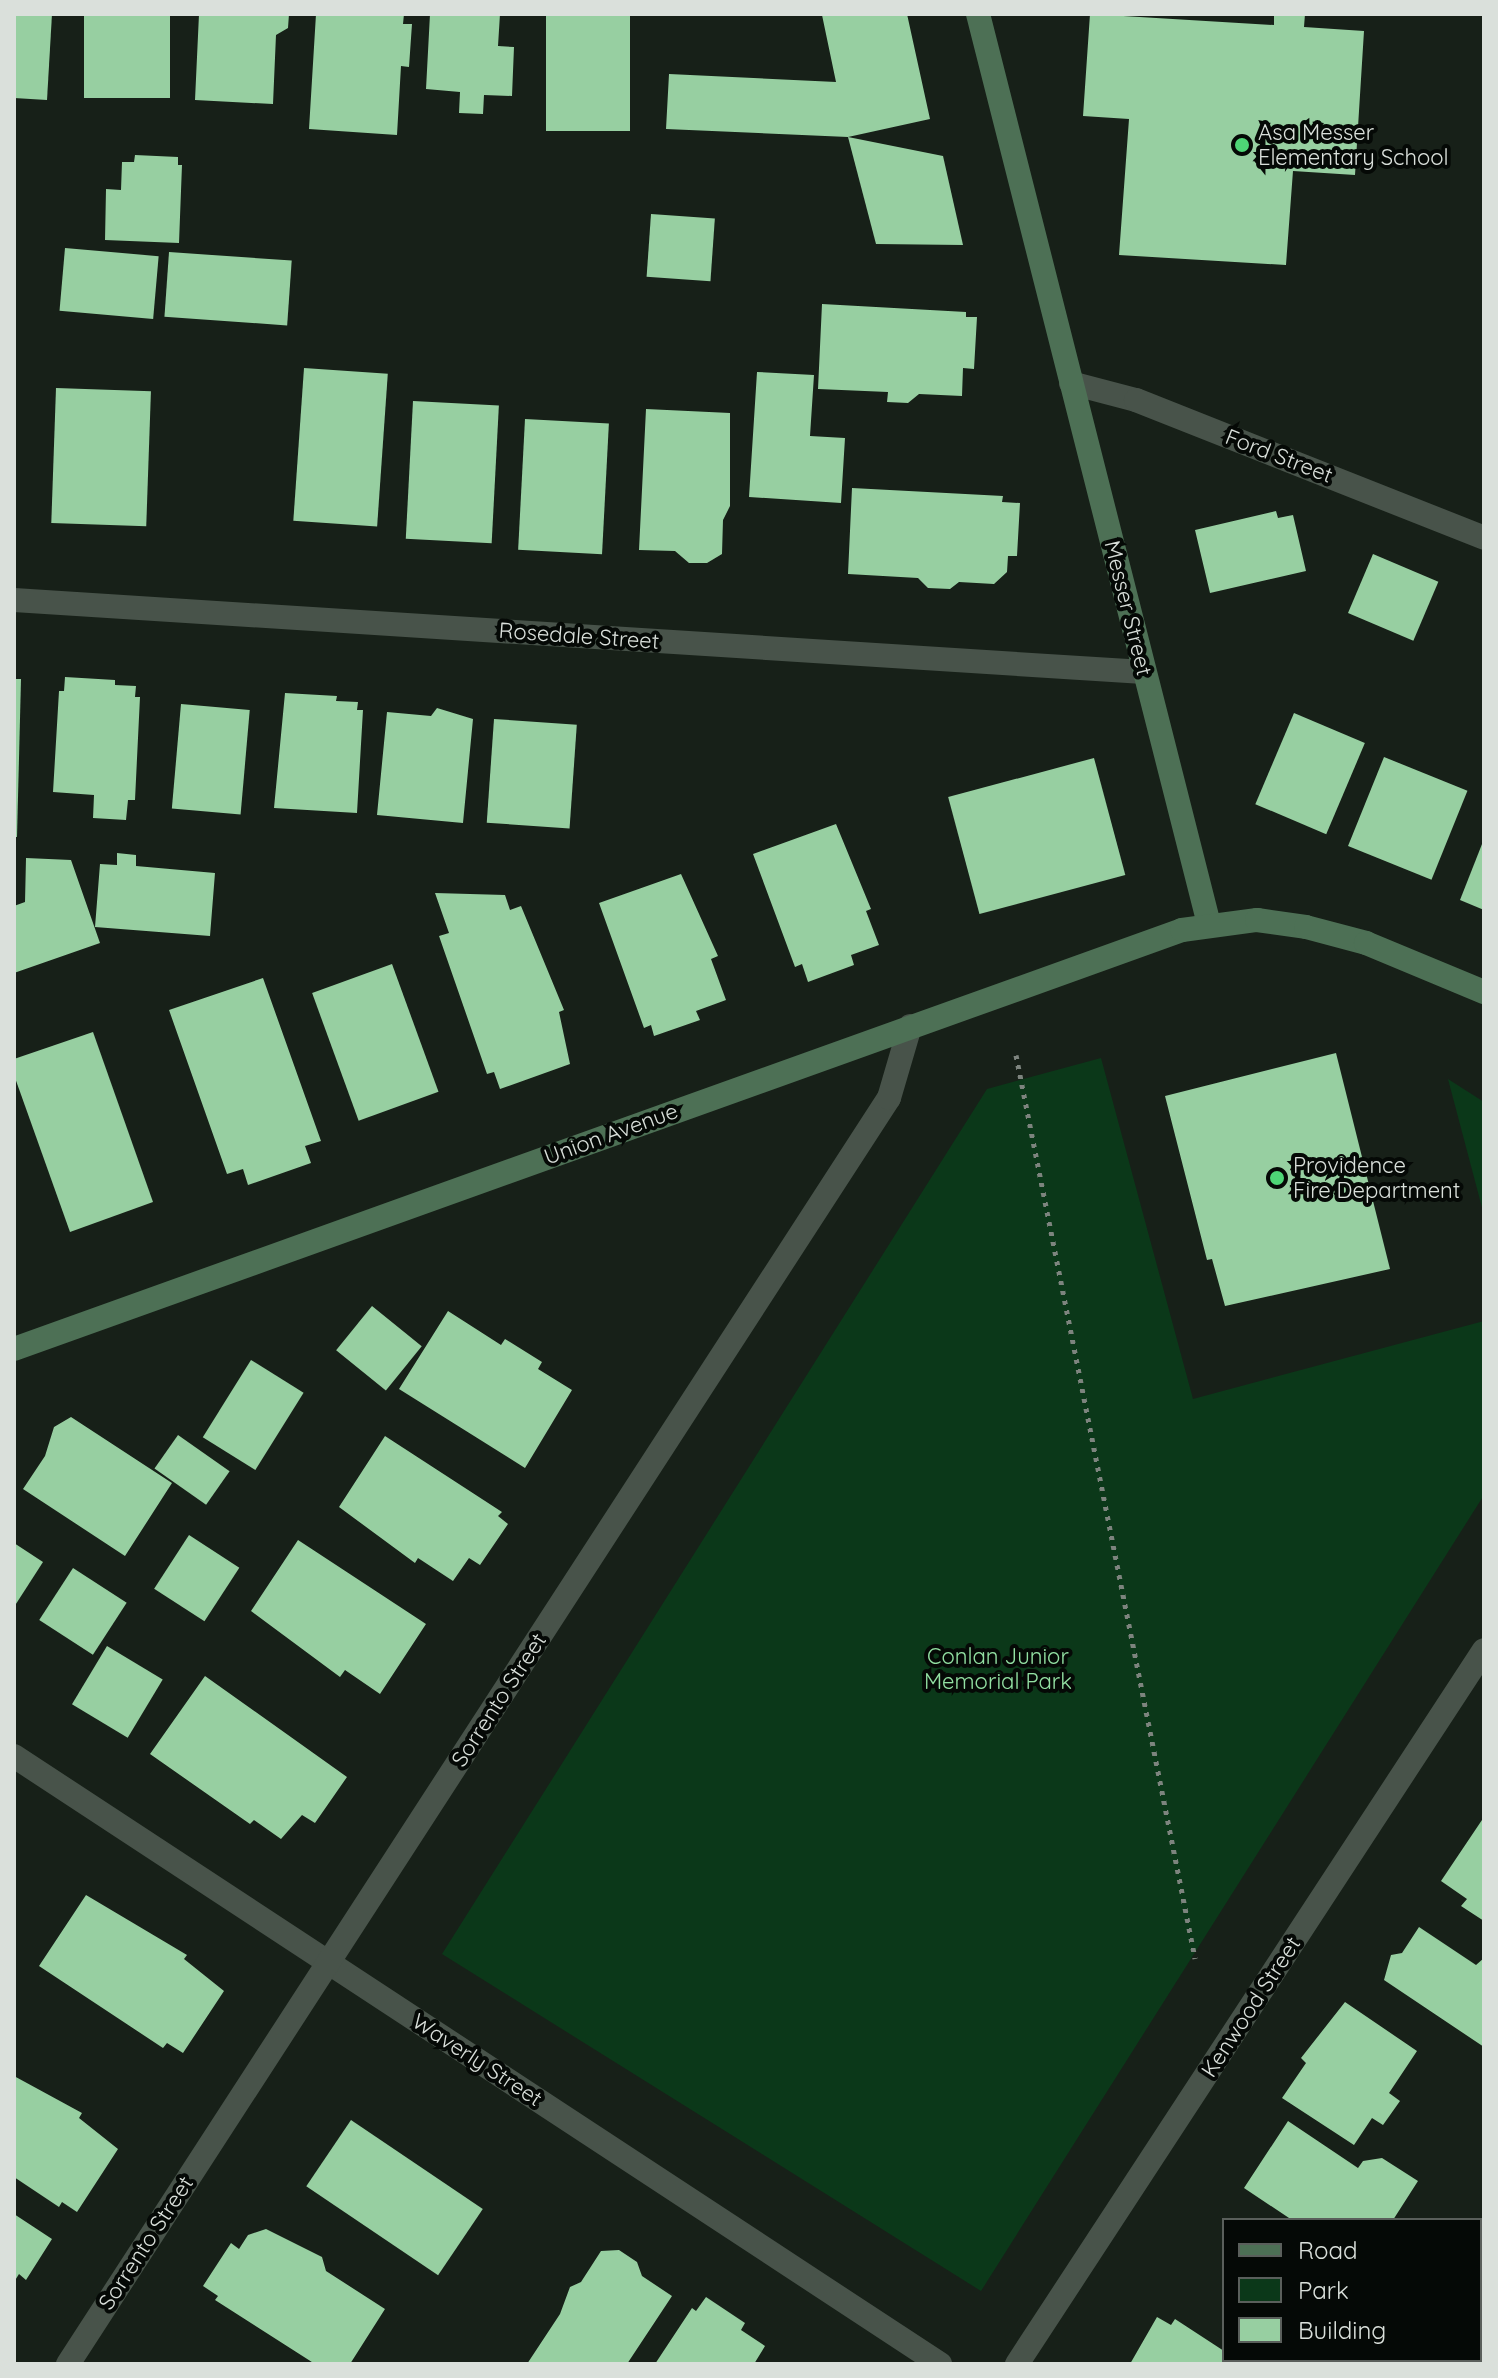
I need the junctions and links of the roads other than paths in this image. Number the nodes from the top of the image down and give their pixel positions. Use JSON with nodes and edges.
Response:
{"nodes":[{"id":1,"x":978,"y":14,"type":"edge"},
{"id":2,"x":1071,"y":383,"type":"junction"},
{"id":3,"x":1484,"y":538,"type":"edge"},
{"id":4,"x":14,"y":600,"type":"edge"},
{"id":5,"x":1144,"y":672,"type":"junction"},
{"id":6,"x":1209,"y":924,"type":"junction"},
{"id":7,"x":1484,"y":992,"type":"edge"},
{"id":8,"x":910,"y":1026,"type":"junction"},
{"id":9,"x":14,"y":1349,"type":"edge"},
{"id":10,"x":1484,"y":1650,"type":"edge"},
{"id":11,"x":14,"y":1756,"type":"edge"},
{"id":12,"x":328,"y":1962,"type":"junction"},
{"id":13,"x":68,"y":2364,"type":"edge"},
{"id":14,"x":940,"y":2364,"type":"edge"},
{"id":15,"x":1017,"y":2364,"type":"edge"}],
"edges":[{"from":1,"to":2,"type":"main road","name":"Messer Street"},
{"from":2,"to":3,"type":"street","name":"Ford Street"},
{"from":2,"to":5,"type":"main road","name":"Messer Street"},
{"from":4,"to":5,"type":"street","name":"Rosedale Street"},
{"from":5,"to":6,"type":"main road","name":"Messer Street"},
{"from":6,"to":7,"type":"main road"},
{"from":6,"to":8,"type":"main road","name":"Union Avenue"},
{"from":8,"to":9,"type":"main road","name":"Union Avenue"},
{"from":8,"to":12,"type":"street","name":"Sorrento Street"},
{"from":10,"to":15,"type":"street","name":"Kenwood Street"},
{"from":11,"to":12,"type":"street","name":"Waverly Street"},
{"from":12,"to":13,"type":"street","name":"Sorrento Street"},
{"from":12,"to":14,"type":"street","name":"Waverly Street"}]}
